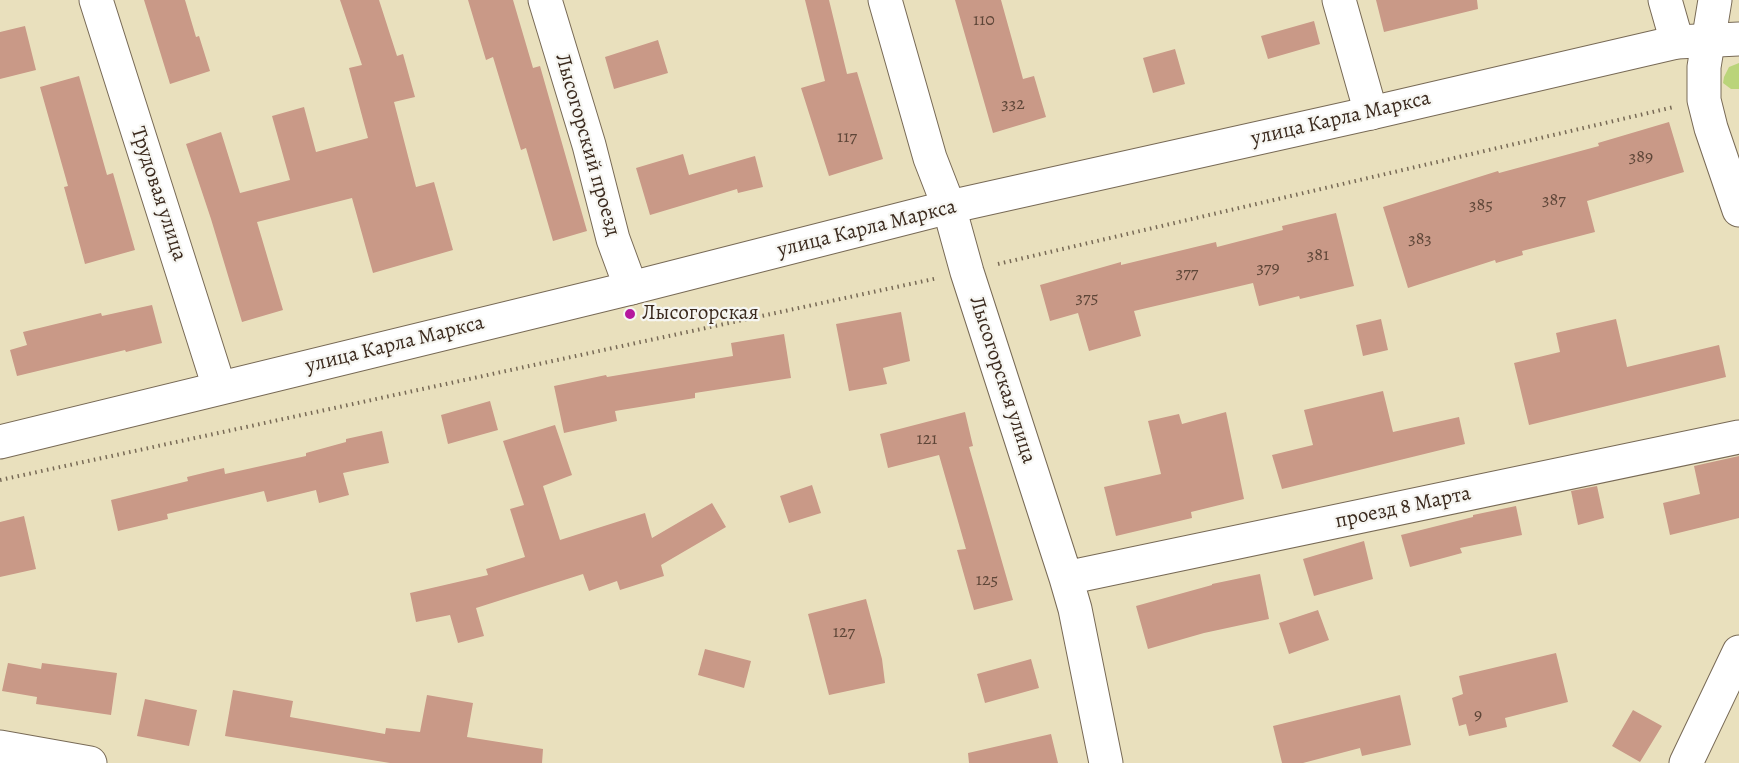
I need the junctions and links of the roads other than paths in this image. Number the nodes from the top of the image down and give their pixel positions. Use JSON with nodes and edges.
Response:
{"nodes":[{"id":1,"x":96,"y":0,"type":"edge"},
{"id":2,"x":545,"y":0,"type":"edge"},
{"id":3,"x":885,"y":0,"type":"edge"},
{"id":4,"x":1339,"y":0,"type":"edge"},
{"id":5,"x":1665,"y":0,"type":"edge"},
{"id":6,"x":1715,"y":0,"type":"edge"},
{"id":7,"x":1708,"y":40,"type":"edge"},
{"id":8,"x":1371,"y":113,"type":"junction"},
{"id":9,"x":949,"y":207,"type":"junction"},
{"id":10,"x":1739,"y":210,"type":"edge"},
{"id":11,"x":631,"y":288,"type":"junction"},
{"id":12,"x":219,"y":387,"type":"junction"},
{"id":13,"x":1739,"y":437,"type":"edge"},
{"id":14,"x":0,"y":442,"type":"edge"},
{"id":15,"x":1066,"y":578,"type":"junction"},
{"id":16,"x":1739,"y":652,"type":"edge"},
{"id":17,"x":0,"y":747,"type":"edge"},
{"id":18,"x":90,"y":763,"type":"edge"},
{"id":19,"x":1106,"y":763,"type":"edge"},
{"id":20,"x":1686,"y":763,"type":"edge"}],
"edges":[{"from":1,"to":12,"type":"street","name":"Трудовая улица"},
{"from":2,"to":11,"type":"street","name":"Лысогорский проезд"},
{"from":3,"to":9,"type":"street","name":"Лысогорская улица"},
{"from":4,"to":8,"type":"street"},
{"from":5,"to":7,"type":"street"},
{"from":6,"to":7,"type":"street"},
{"from":7,"to":8,"type":"street","name":"улица Карла Маркса"},
{"from":7,"to":10,"type":"street"},
{"from":8,"to":9,"type":"street","name":"улица Карла Маркса"},
{"from":9,"to":11,"type":"street","name":"улица Карла Маркса"},
{"from":9,"to":15,"type":"street","name":"Лысогорская улица"},
{"from":11,"to":12,"type":"street","name":"улица Карла Маркса"},
{"from":12,"to":14,"type":"street","name":"улица Карла Маркса"},
{"from":13,"to":15,"type":"street","name":"проезд 8 Марта"},
{"from":15,"to":19,"type":"street","name":"Лысогорская улица"},
{"from":16,"to":20,"type":"street"},
{"from":17,"to":18,"type":"street"}]}
